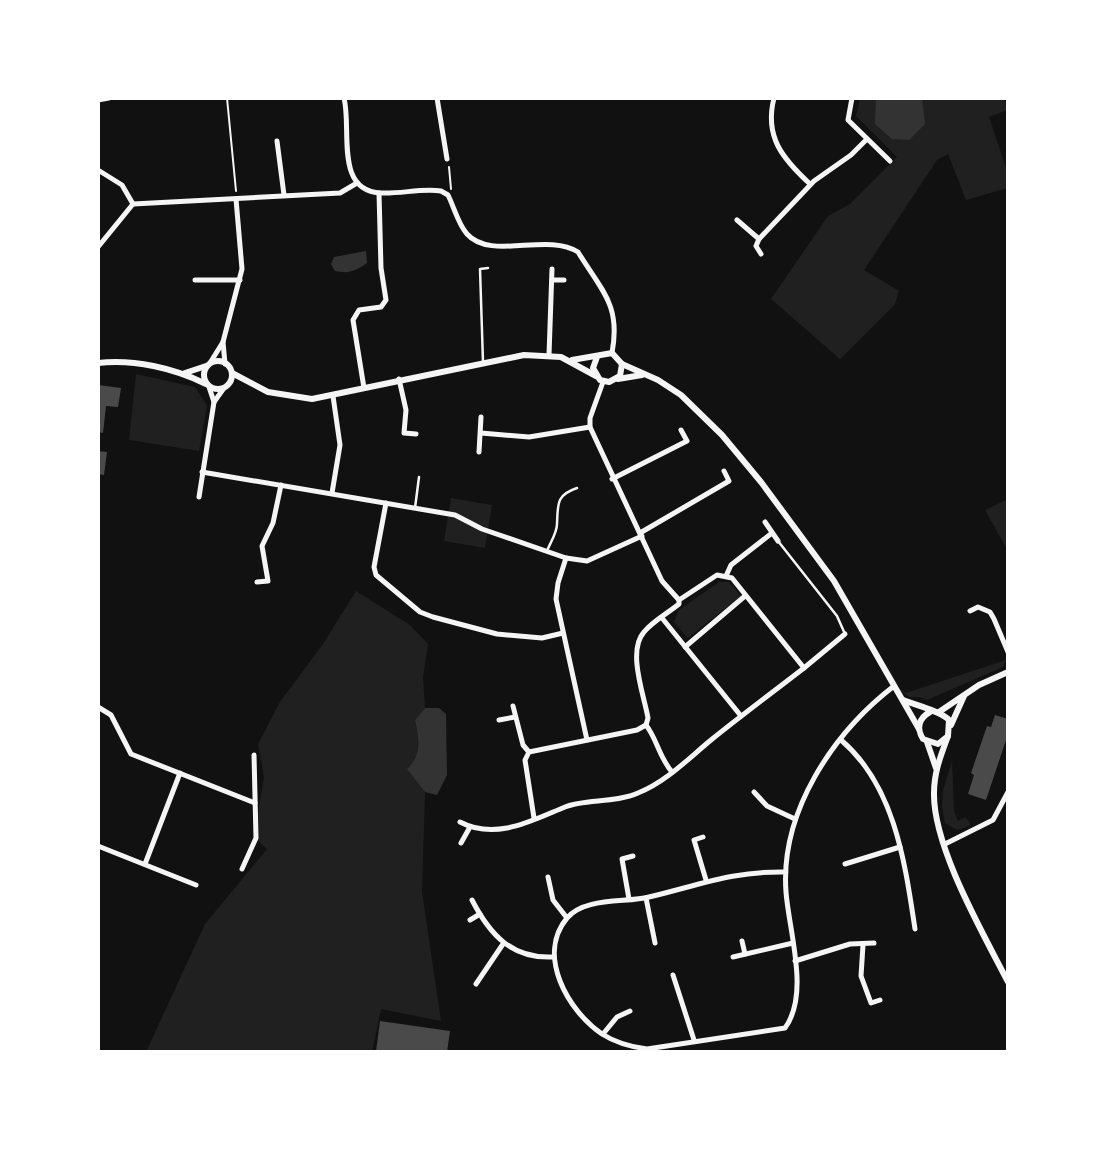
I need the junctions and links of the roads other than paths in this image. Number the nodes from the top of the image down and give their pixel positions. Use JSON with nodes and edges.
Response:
{"nodes":[{"id":1,"x":109,"y":98,"type":"edge"},
{"id":2,"x":344,"y":98,"type":"edge"},
{"id":3,"x":437,"y":98,"type":"edge"},
{"id":4,"x":774,"y":98,"type":"edge"},
{"id":5,"x":852,"y":98,"type":"edge"},
{"id":6,"x":98,"y":100,"type":"edge"},
{"id":7,"x":867,"y":139,"type":"junction"},
{"id":8,"x":277,"y":141,"type":"dead end"},
{"id":9,"x":447,"y":159,"type":"road end"},
{"id":10,"x":890,"y":161,"type":"dead end"},
{"id":11,"x":98,"y":170,"type":"edge"},
{"id":12,"x":357,"y":183,"type":"junction"},
{"id":13,"x":810,"y":184,"type":"junction"},
{"id":14,"x":379,"y":193,"type":"junction"},
{"id":15,"x":284,"y":195,"type":"junction"},
{"id":16,"x":236,"y":199,"type":"junction"},
{"id":17,"x":133,"y":204,"type":"junction"},
{"id":18,"x":737,"y":220,"type":"dead end"},
{"id":19,"x":759,"y":239,"type":"junction"},
{"id":20,"x":98,"y":247,"type":"edge"},
{"id":21,"x":761,"y":254,"type":"dead end"},
{"id":22,"x":488,"y":268,"type":"dead end"},
{"id":23,"x":552,"y":269,"type":"dead end"},
{"id":24,"x":195,"y":280,"type":"dead end"},
{"id":25,"x":240,"y":280,"type":"junction"},
{"id":26,"x":552,"y":280,"type":"junction"},
{"id":27,"x":564,"y":280,"type":"dead end"},
{"id":28,"x":223,"y":342,"type":"junction"},
{"id":29,"x":612,"y":353,"type":"junction"},
{"id":30,"x":549,"y":355,"type":"junction"},
{"id":31,"x":597,"y":357,"type":"junction"},
{"id":32,"x":572,"y":360,"type":"junction"},
{"id":33,"x":483,"y":362,"type":"junction"},
{"id":34,"x":98,"y":363,"type":"edge"},
{"id":35,"x":225,"y":363,"type":"junction"},
{"id":36,"x":622,"y":364,"type":"junction"},
{"id":37,"x":208,"y":365,"type":"junction"},
{"id":38,"x":185,"y":373,"type":"junction"},
{"id":39,"x":232,"y":373,"type":"junction"},
{"id":40,"x":644,"y":374,"type":"junction"},
{"id":41,"x":596,"y":376,"type":"junction"},
{"id":42,"x":399,"y":379,"type":"junction"},
{"id":43,"x":617,"y":379,"type":"junction"},
{"id":44,"x":603,"y":382,"type":"junction"},
{"id":45,"x":247,"y":384,"type":"junction"},
{"id":46,"x":207,"y":386,"type":"junction"},
{"id":47,"x":226,"y":387,"type":"junction"},
{"id":48,"x":364,"y":388,"type":"junction"},
{"id":49,"x":333,"y":396,"type":"junction"},
{"id":50,"x":214,"y":402,"type":"junction"},
{"id":51,"x":481,"y":417,"type":"dead end"},
{"id":52,"x":590,"y":427,"type":"junction"},
{"id":53,"x":681,"y":430,"type":"dead end"},
{"id":54,"x":481,"y":433,"type":"junction"},
{"id":55,"x":416,"y":434,"type":"dead end"},
{"id":56,"x":479,"y":452,"type":"dead end"},
{"id":57,"x":724,"y":471,"type":"dead end"},
{"id":58,"x":202,"y":472,"type":"junction"},
{"id":59,"x":419,"y":477,"type":"dead end"},
{"id":60,"x":612,"y":479,"type":"junction"},
{"id":61,"x":281,"y":485,"type":"junction"},
{"id":62,"x":577,"y":488,"type":"dead end"},
{"id":63,"x":332,"y":493,"type":"junction"},
{"id":64,"x":199,"y":497,"type":"dead end"},
{"id":65,"x":386,"y":503,"type":"junction"},
{"id":66,"x":415,"y":508,"type":"junction"},
{"id":67,"x":765,"y":522,"type":"dead end"},
{"id":68,"x":772,"y":533,"type":"junction"},
{"id":69,"x":641,"y":534,"type":"junction"},
{"id":70,"x":778,"y":541,"type":"joint"},
{"id":71,"x":547,"y":551,"type":"junction"},
{"id":72,"x":566,"y":558,"type":"junction"},
{"id":73,"x":726,"y":576,"type":"junction"},
{"id":74,"x":257,"y":582,"type":"dead end"},
{"id":75,"x":745,"y":596,"type":"junction"},
{"id":76,"x":679,"y":600,"type":"junction"},
{"id":77,"x":970,"y":611,"type":"dead end"},
{"id":78,"x":662,"y":618,"type":"junction"},
{"id":79,"x":563,"y":633,"type":"junction"},
{"id":80,"x":845,"y":634,"type":"joint"},
{"id":81,"x":685,"y":647,"type":"junction"},
{"id":82,"x":1008,"y":652,"type":"edge"},
{"id":83,"x":804,"y":668,"type":"junction"},
{"id":84,"x":1008,"y":672,"type":"edge"},
{"id":85,"x":894,"y":686,"type":"junction"},
{"id":86,"x":965,"y":695,"type":"junction"},
{"id":87,"x":903,"y":699,"type":"junction"},
{"id":88,"x":513,"y":706,"type":"dead end"},
{"id":89,"x":98,"y":707,"type":"edge"},
{"id":90,"x":930,"y":712,"type":"junction"},
{"id":91,"x":939,"y":712,"type":"junction"},
{"id":92,"x":741,"y":716,"type":"junction"},
{"id":93,"x":515,"y":717,"type":"junction"},
{"id":94,"x":499,"y":720,"type":"dead end"},
{"id":95,"x":646,"y":725,"type":"junction"},
{"id":96,"x":951,"y":725,"type":"junction"},
{"id":97,"x":919,"y":729,"type":"junction"},
{"id":98,"x":948,"y":736,"type":"junction"},
{"id":99,"x":587,"y":740,"type":"junction"},
{"id":100,"x":841,"y":740,"type":"junction"},
{"id":101,"x":927,"y":741,"type":"junction"},
{"id":102,"x":529,"y":752,"type":"junction"},
{"id":103,"x":254,"y":755,"type":"dead end"},
{"id":104,"x":936,"y":768,"type":"junction"},
{"id":105,"x":672,"y":772,"type":"junction"},
{"id":106,"x":180,"y":773,"type":"junction"},
{"id":107,"x":754,"y":792,"type":"dead end"},
{"id":108,"x":1008,"y":792,"type":"edge"},
{"id":109,"x":256,"y":803,"type":"junction"},
{"id":110,"x":534,"y":818,"type":"junction"},
{"id":111,"x":795,"y":819,"type":"junction"},
{"id":112,"x":460,"y":821,"type":"dead end"},
{"id":113,"x":470,"y":827,"type":"junction"},
{"id":114,"x":703,"y":837,"type":"dead end"},
{"id":115,"x":461,"y":843,"type":"dead end"},
{"id":116,"x":945,"y":844,"type":"junction"},
{"id":117,"x":98,"y":846,"type":"edge"},
{"id":118,"x":900,"y":848,"type":"junction"},
{"id":119,"x":856,"y":849,"type":"dead end"},
{"id":120,"x":633,"y":856,"type":"dead end"},
{"id":121,"x":859,"y":859,"type":"junction"},
{"id":122,"x":145,"y":864,"type":"junction"},
{"id":123,"x":845,"y":864,"type":"dead end"},
{"id":124,"x":242,"y":869,"type":"dead end"},
{"id":125,"x":786,"y":872,"type":"junction"},
{"id":126,"x":548,"y":877,"type":"dead end"},
{"id":127,"x":706,"y":880,"type":"junction"},
{"id":128,"x":196,"y":885,"type":"dead end"},
{"id":129,"x":646,"y":898,"type":"junction"},
{"id":130,"x":629,"y":899,"type":"junction"},
{"id":131,"x":472,"y":900,"type":"dead end"},
{"id":132,"x":480,"y":914,"type":"junction"},
{"id":133,"x":567,"y":918,"type":"junction"},
{"id":134,"x":470,"y":920,"type":"dead end"},
{"id":135,"x":915,"y":929,"type":"dead end"},
{"id":136,"x":742,"y":941,"type":"dead end"},
{"id":137,"x":654,"y":943,"type":"dead end"},
{"id":138,"x":793,"y":943,"type":"junction"},
{"id":139,"x":874,"y":943,"type":"dead end"},
{"id":140,"x":503,"y":944,"type":"junction"},
{"id":141,"x":863,"y":944,"type":"junction"},
{"id":142,"x":745,"y":954,"type":"junction"},
{"id":143,"x":553,"y":957,"type":"junction"},
{"id":144,"x":733,"y":957,"type":"dead end"},
{"id":145,"x":795,"y":961,"type":"junction"},
{"id":146,"x":673,"y":975,"type":"dead end"},
{"id":147,"x":1008,"y":982,"type":"edge"},
{"id":148,"x":476,"y":984,"type":"dead end"},
{"id":149,"x":880,"y":1000,"type":"dead end"},
{"id":150,"x":630,"y":1011,"type":"dead end"},
{"id":151,"x":603,"y":1034,"type":"junction"},
{"id":152,"x":694,"y":1040,"type":"junction"}],
"edges":[{"from":1,"to":6,"type":"street"},
{"from":2,"to":12,"type":"street"},
{"from":3,"to":9,"type":"street"},
{"from":4,"to":13,"type":"street"},
{"from":5,"to":7,"type":"street"},
{"from":7,"to":10,"type":"street"},
{"from":7,"to":13,"type":"street"},
{"from":8,"to":15,"type":"street"},
{"from":11,"to":17,"type":"street"},
{"from":12,"to":14,"type":"street"},
{"from":12,"to":15,"type":"street"},
{"from":13,"to":19,"type":"street"},
{"from":14,"to":29,"type":"street"},
{"from":14,"to":48,"type":"street"},
{"from":15,"to":16,"type":"street"},
{"from":16,"to":17,"type":"street"},
{"from":16,"to":25,"type":"street"},
{"from":17,"to":20,"type":"street"},
{"from":18,"to":19,"type":"street"},
{"from":19,"to":21,"type":"street"},
{"from":22,"to":33,"type":"lane"},
{"from":23,"to":26,"type":"street"},
{"from":24,"to":25,"type":"street"},
{"from":25,"to":28,"type":"street"},
{"from":26,"to":27,"type":"street"},
{"from":26,"to":30,"type":"street"},
{"from":28,"to":35,"type":"street"},
{"from":28,"to":37,"type":"street"},
{"from":29,"to":31,"type":"street"},
{"from":29,"to":36,"type":"street"},
{"from":30,"to":32,"type":"street"},
{"from":30,"to":33,"type":"street"},
{"from":31,"to":32,"type":"street"},
{"from":31,"to":41,"type":"street"},
{"from":32,"to":41,"type":"street"},
{"from":33,"to":42,"type":"street"},
{"from":34,"to":38,"type":"street"},
{"from":35,"to":37,"type":"street"},
{"from":35,"to":39,"type":"street"},
{"from":36,"to":40,"type":"street"},
{"from":36,"to":43,"type":"street"},
{"from":37,"to":38,"type":"street"},
{"from":37,"to":46,"type":"street"},
{"from":38,"to":46,"type":"street"},
{"from":39,"to":45,"type":"street"},
{"from":39,"to":47,"type":"street"},
{"from":40,"to":43,"type":"street"},
{"from":40,"to":85,"type":"street"},
{"from":41,"to":44,"type":"street"},
{"from":42,"to":48,"type":"street"},
{"from":42,"to":55,"type":"street"},
{"from":43,"to":44,"type":"street"},
{"from":44,"to":52,"type":"street"},
{"from":45,"to":47,"type":"street"},
{"from":45,"to":49,"type":"street"},
{"from":46,"to":47,"type":"street"},
{"from":46,"to":50,"type":"street"},
{"from":47,"to":50,"type":"street"},
{"from":48,"to":49,"type":"street"},
{"from":49,"to":63,"type":"street"},
{"from":50,"to":58,"type":"street"},
{"from":51,"to":54,"type":"street"},
{"from":52,"to":54,"type":"street"},
{"from":52,"to":60,"type":"street"},
{"from":53,"to":60,"type":"street"},
{"from":54,"to":56,"type":"street"},
{"from":57,"to":69,"type":"street"},
{"from":58,"to":61,"type":"street"},
{"from":58,"to":64,"type":"street"},
{"from":59,"to":66,"type":"lane"},
{"from":60,"to":69,"type":"street"},
{"from":61,"to":63,"type":"street"},
{"from":61,"to":74,"type":"street"},
{"from":62,"to":71,"type":"lane"},
{"from":63,"to":65,"type":"street"},
{"from":65,"to":66,"type":"street"},
{"from":65,"to":79,"type":"street"},
{"from":66,"to":71,"type":"street"},
{"from":67,"to":68,"type":"street"},
{"from":68,"to":70,"type":"street"},
{"from":68,"to":73,"type":"street"},
{"from":69,"to":72,"type":"street"},
{"from":69,"to":76,"type":"street"},
{"from":70,"to":80,"type":"lane"},
{"from":71,"to":72,"type":"street"},
{"from":72,"to":79,"type":"street"},
{"from":73,"to":75,"type":"street"},
{"from":73,"to":76,"type":"street"},
{"from":75,"to":81,"type":"street"},
{"from":75,"to":83,"type":"street"},
{"from":76,"to":78,"type":"street"},
{"from":77,"to":82,"type":"street"},
{"from":78,"to":81,"type":"street"},
{"from":78,"to":95,"type":"street"},
{"from":79,"to":99,"type":"street"},
{"from":80,"to":83,"type":"street"},
{"from":81,"to":92,"type":"street"},
{"from":83,"to":92,"type":"street"},
{"from":84,"to":86,"type":"street"},
{"from":85,"to":87,"type":"street"},
{"from":85,"to":100,"type":"street"},
{"from":86,"to":91,"type":"street"},
{"from":86,"to":96,"type":"street"},
{"from":87,"to":90,"type":"street"},
{"from":87,"to":97,"type":"street"},
{"from":88,"to":93,"type":"street"},
{"from":89,"to":106,"type":"street"},
{"from":90,"to":91,"type":"street"},
{"from":90,"to":97,"type":"street"},
{"from":91,"to":96,"type":"street"},
{"from":92,"to":105,"type":"street"},
{"from":93,"to":94,"type":"street"},
{"from":93,"to":102,"type":"street"},
{"from":95,"to":99,"type":"street"},
{"from":95,"to":105,"type":"street"},
{"from":96,"to":98,"type":"street"},
{"from":97,"to":101,"type":"street"},
{"from":98,"to":101,"type":"street"},
{"from":98,"to":104,"type":"street"},
{"from":99,"to":102,"type":"street"},
{"from":100,"to":111,"type":"street"},
{"from":100,"to":118,"type":"street"},
{"from":101,"to":104,"type":"street"},
{"from":102,"to":110,"type":"street"},
{"from":103,"to":109,"type":"street"},
{"from":104,"to":116,"type":"street"},
{"from":105,"to":110,"type":"street"},
{"from":106,"to":109,"type":"street"},
{"from":106,"to":122,"type":"street"},
{"from":107,"to":111,"type":"street"},
{"from":108,"to":116,"type":"street"},
{"from":109,"to":124,"type":"street"},
{"from":110,"to":113,"type":"street"},
{"from":111,"to":125,"type":"street"},
{"from":112,"to":113,"type":"street"},
{"from":113,"to":115,"type":"street"},
{"from":114,"to":127,"type":"street"},
{"from":116,"to":147,"type":"street"},
{"from":117,"to":122,"type":"street"},
{"from":118,"to":121,"type":"street"},
{"from":118,"to":135,"type":"street"},
{"from":119,"to":121,"type":"street"},
{"from":120,"to":130,"type":"street"},
{"from":121,"to":123,"type":"street"},
{"from":122,"to":128,"type":"street"},
{"from":125,"to":127,"type":"street"},
{"from":125,"to":138,"type":"street"},
{"from":126,"to":133,"type":"street"},
{"from":127,"to":129,"type":"street"},
{"from":129,"to":130,"type":"street"},
{"from":129,"to":137,"type":"street"},
{"from":130,"to":133,"type":"street"},
{"from":131,"to":132,"type":"street"},
{"from":132,"to":134,"type":"street"},
{"from":132,"to":140,"type":"street"},
{"from":133,"to":143,"type":"street"},
{"from":136,"to":142,"type":"street"},
{"from":138,"to":142,"type":"street"},
{"from":138,"to":145,"type":"street"},
{"from":139,"to":141,"type":"street"},
{"from":140,"to":143,"type":"street"},
{"from":140,"to":148,"type":"street"},
{"from":141,"to":145,"type":"street"},
{"from":141,"to":149,"type":"street"},
{"from":142,"to":144,"type":"street"},
{"from":143,"to":151,"type":"street"},
{"from":145,"to":152,"type":"street"},
{"from":146,"to":152,"type":"street"},
{"from":150,"to":151,"type":"street"},
{"from":151,"to":152,"type":"street"}]}
